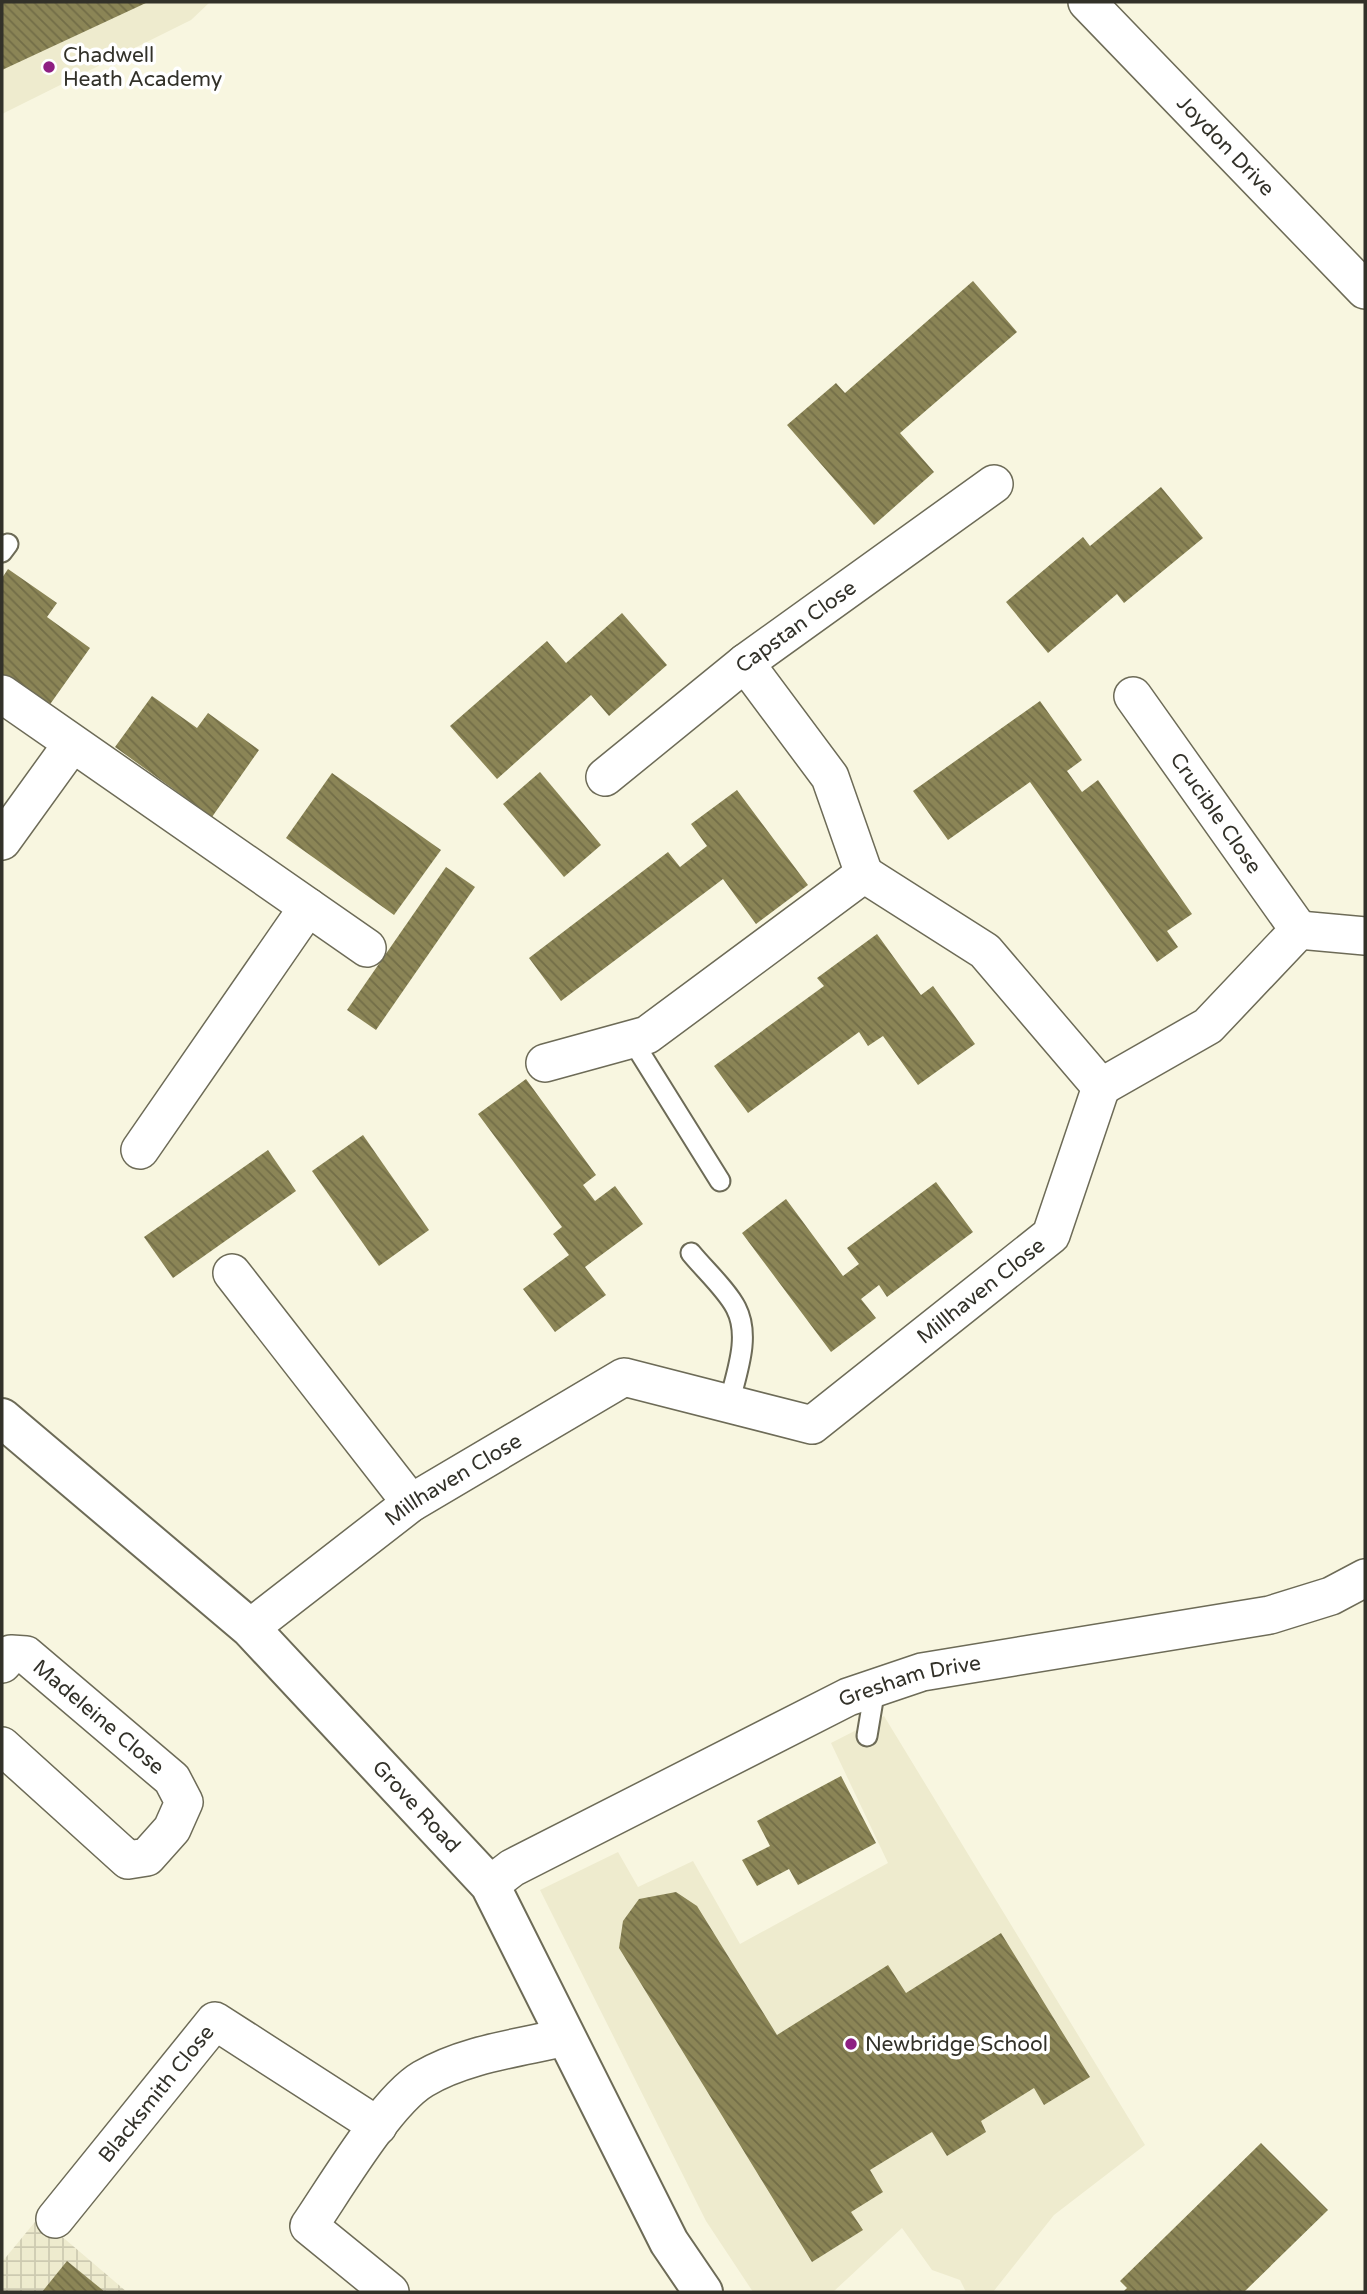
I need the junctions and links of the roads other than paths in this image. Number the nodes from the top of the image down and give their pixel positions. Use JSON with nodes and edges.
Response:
{"nodes":[{"id":1,"x":1087,"y":2,"type":"edge"},
{"id":2,"x":1365,"y":290,"type":"edge"},
{"id":3,"x":994,"y":484,"type":"dead end"},
{"id":4,"x":745,"y":663,"type":"junction"},
{"id":5,"x":2,"y":694,"type":"edge"},
{"id":6,"x":1133,"y":696,"type":"dead end"},
{"id":7,"x":72,"y":744,"type":"junction"},
{"id":8,"x":605,"y":777,"type":"dead end"},
{"id":9,"x":2,"y":841,"type":"edge"},
{"id":10,"x":864,"y":874,"type":"junction"},
{"id":11,"x":308,"y":907,"type":"junction"},
{"id":12,"x":1299,"y":930,"type":"junction"},
{"id":13,"x":1365,"y":936,"type":"edge"},
{"id":14,"x":367,"y":948,"type":"dead end"},
{"id":15,"x":632,"y":1040,"type":"junction"},
{"id":16,"x":545,"y":1063,"type":"dead end"},
{"id":17,"x":1101,"y":1087,"type":"junction"},
{"id":18,"x":141,"y":1150,"type":"dead end"},
{"id":19,"x":720,"y":1181,"type":"dead end"},
{"id":20,"x":691,"y":1253,"type":"dead end"},
{"id":21,"x":232,"y":1273,"type":"dead end"},
{"id":22,"x":729,"y":1404,"type":"junction"},
{"id":23,"x":2,"y":1418,"type":"edge"},
{"id":24,"x":411,"y":1503,"type":"junction"},
{"id":25,"x":1365,"y":1578,"type":"edge"},
{"id":26,"x":250,"y":1628,"type":"junction"},
{"id":27,"x":2,"y":1664,"type":"edge"},
{"id":28,"x":875,"y":1688,"type":"junction"},
{"id":29,"x":867,"y":1736,"type":"dead end"},
{"id":30,"x":2,"y":1746,"type":"edge"},
{"id":31,"x":490,"y":1885,"type":"junction"},
{"id":32,"x":566,"y":2037,"type":"junction"},
{"id":33,"x":378,"y":2126,"type":"junction"},
{"id":34,"x":55,"y":2219,"type":"dead end"},
{"id":35,"x":390,"y":2292,"type":"edge"},
{"id":36,"x":703,"y":2292,"type":"edge"}],
"edges":[{"from":1,"to":2,"type":"street","name":"Joydon Drive"},
{"from":3,"to":4,"type":"street","name":"Capstan Close"},
{"from":4,"to":8,"type":"street","name":"Capstan Close"},
{"from":4,"to":10,"type":"street"},
{"from":5,"to":7,"type":"street"},
{"from":6,"to":12,"type":"street","name":"Crucible Close"},
{"from":7,"to":9,"type":"street"},
{"from":7,"to":11,"type":"street"},
{"from":10,"to":15,"type":"street"},
{"from":10,"to":17,"type":"street"},
{"from":11,"to":14,"type":"street"},
{"from":11,"to":18,"type":"street"},
{"from":12,"to":13,"type":"street"},
{"from":12,"to":17,"type":"street"},
{"from":15,"to":16,"type":"street"},
{"from":15,"to":19,"type":"lane"},
{"from":17,"to":22,"type":"street","name":"Millhaven Close"},
{"from":20,"to":22,"type":"lane"},
{"from":21,"to":24,"type":"street"},
{"from":22,"to":24,"type":"street","name":"Millhaven Close"},
{"from":23,"to":26,"type":"street","name":"Grove Road"},
{"from":24,"to":26,"type":"street","name":"Millhaven Close"},
{"from":25,"to":28,"type":"street","name":"Gresham Drive"},
{"from":26,"to":31,"type":"street","name":"Grove Road"},
{"from":27,"to":30,"type":"street","name":"Madeleine Close"},
{"from":28,"to":29,"type":"lane"},
{"from":28,"to":31,"type":"street","name":"Gresham Drive"},
{"from":31,"to":32,"type":"street","name":"Grove Road"},
{"from":32,"to":33,"type":"street"},
{"from":32,"to":36,"type":"street","name":"Grove Road"},
{"from":33,"to":34,"type":"street","name":"Blacksmith Close"},
{"from":33,"to":35,"type":"street"}]}
